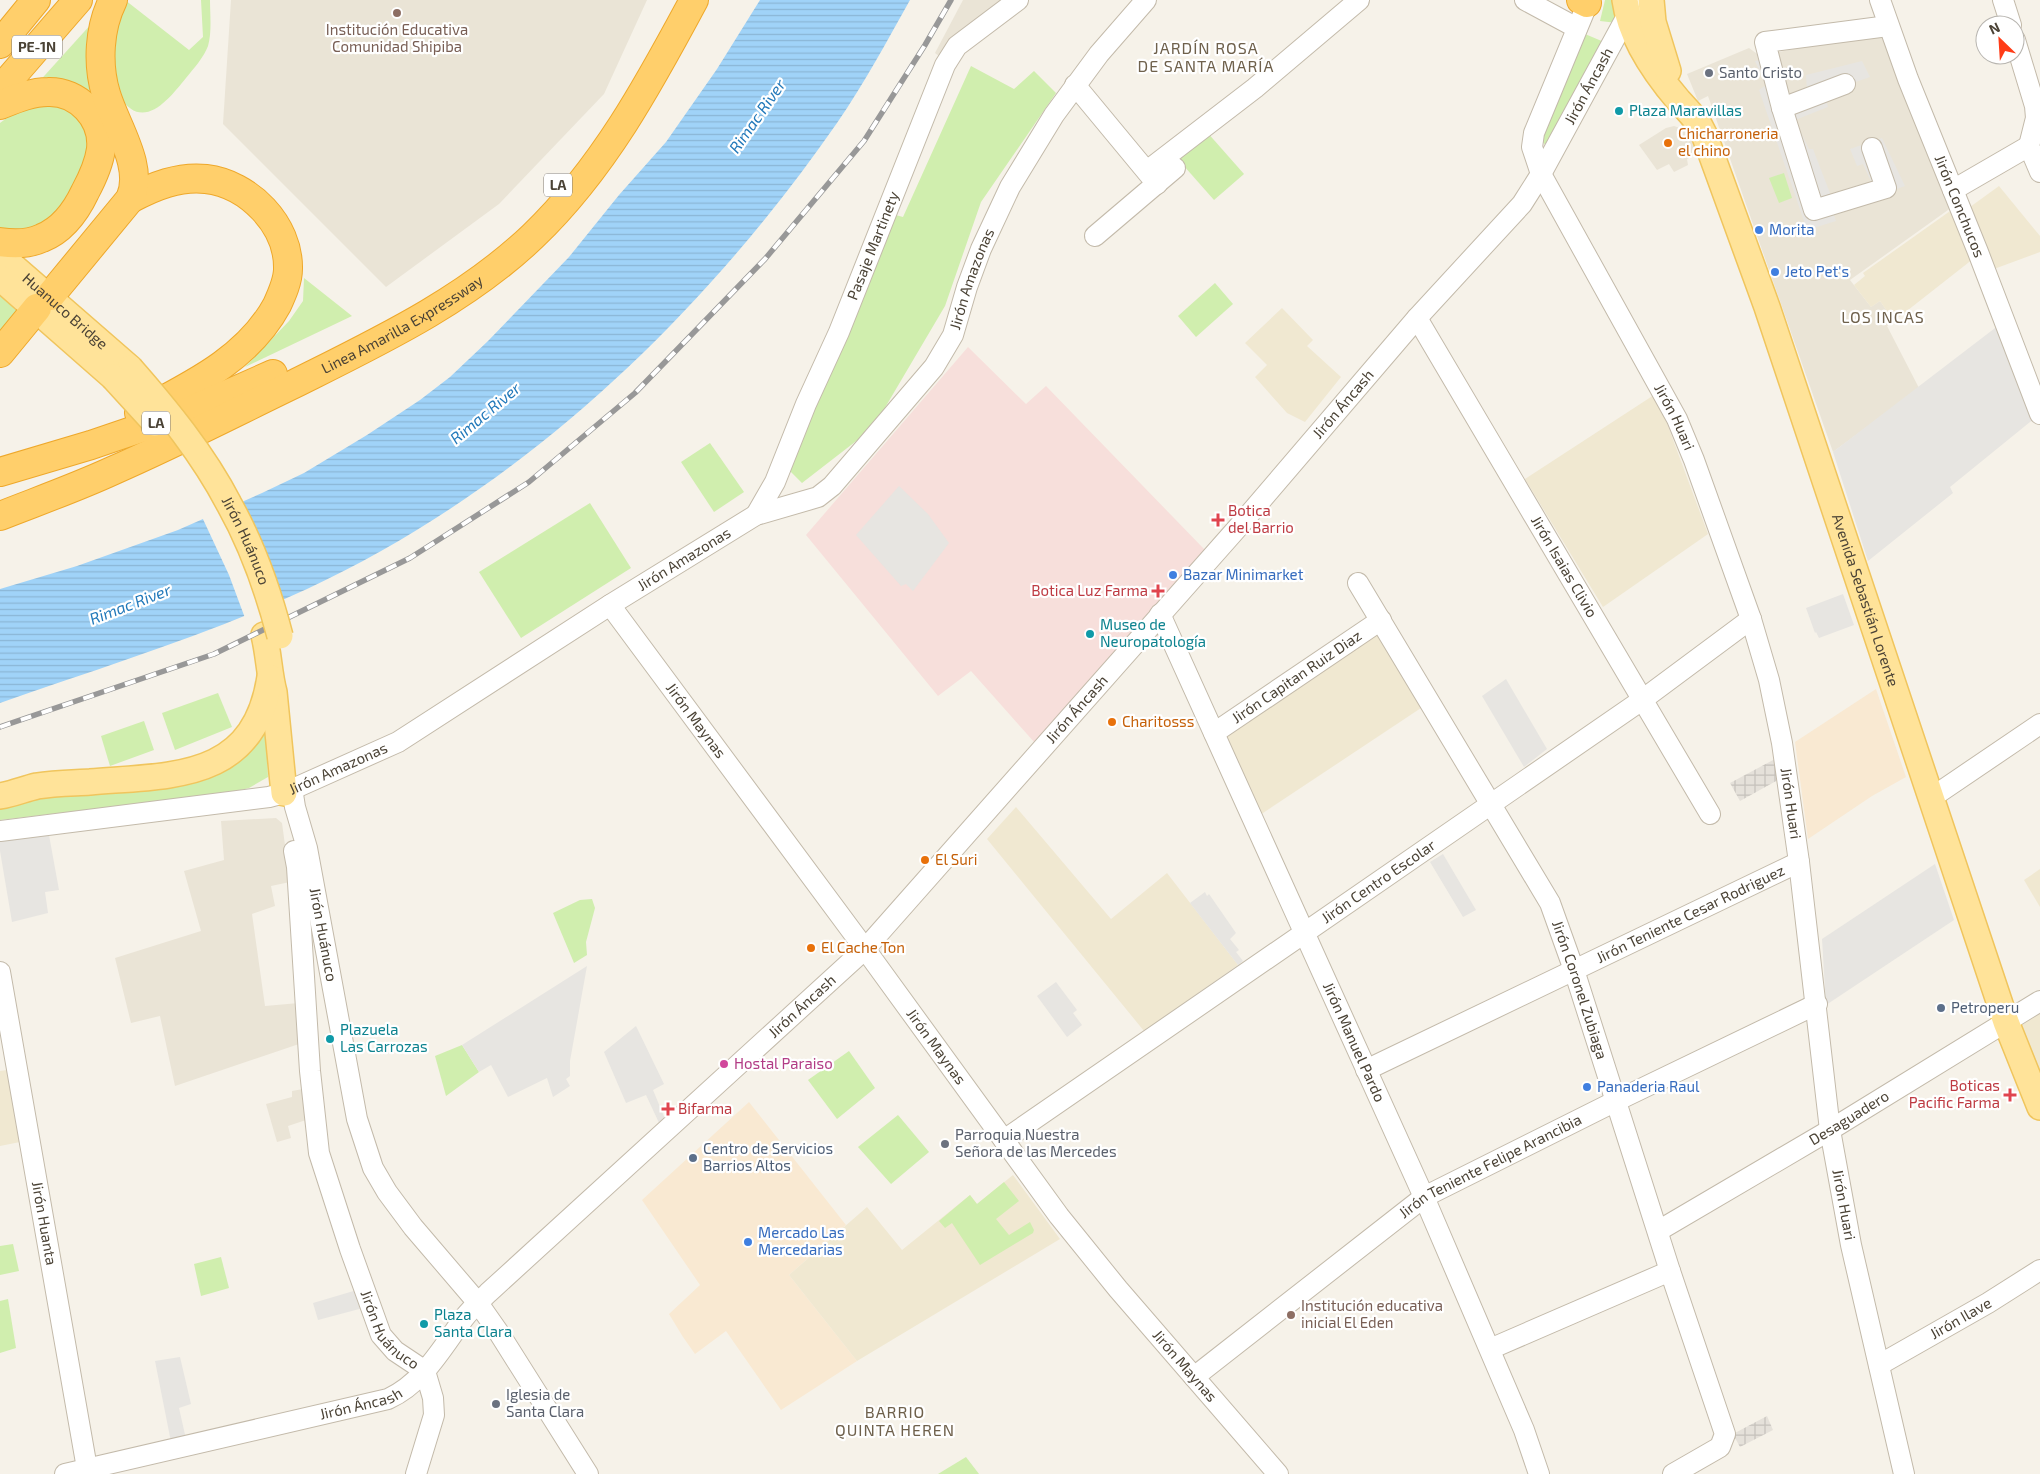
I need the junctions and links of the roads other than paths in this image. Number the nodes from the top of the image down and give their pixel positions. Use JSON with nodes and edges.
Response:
{"nodes":[{"id":1,"x":36,"y":0,"type":"edge"},
{"id":2,"x":78,"y":0,"type":"edge"},
{"id":3,"x":113,"y":0,"type":"edge"},
{"id":4,"x":673,"y":0,"type":"edge"},
{"id":5,"x":694,"y":0,"type":"edge"},
{"id":6,"x":1018,"y":0,"type":"edge"},
{"id":7,"x":1146,"y":0,"type":"edge"},
{"id":8,"x":1359,"y":0,"type":"edge"},
{"id":9,"x":1525,"y":0,"type":"edge"},
{"id":10,"x":1650,"y":0,"type":"edge"},
{"id":11,"x":1880,"y":0,"type":"edge"},
{"id":12,"x":2003,"y":0,"type":"edge"},
{"id":13,"x":1586,"y":1,"type":"edge"},
{"id":14,"x":1629,"y":5,"type":"edge"},
{"id":15,"x":2007,"y":15,"type":"edge"},
{"id":16,"x":1888,"y":26,"type":"junction"},
{"id":17,"x":1577,"y":28,"type":"junction"},
{"id":18,"x":0,"y":44,"type":"edge"},
{"id":19,"x":2023,"y":65,"type":"edge"},
{"id":20,"x":1846,"y":84,"type":"dead end"},
{"id":21,"x":1075,"y":85,"type":"junction"},
{"id":22,"x":0,"y":90,"type":"edge"},
{"id":23,"x":1680,"y":102,"type":"junction"},
{"id":24,"x":0,"y":105,"type":"edge"},
{"id":25,"x":1782,"y":108,"type":"junction"},
{"id":26,"x":2029,"y":146,"type":"junction"},
{"id":27,"x":1872,"y":148,"type":"dead end"},
{"id":28,"x":1175,"y":168,"type":"dead end"},
{"id":29,"x":2040,"y":172,"type":"edge"},
{"id":30,"x":1541,"y":174,"type":"junction"},
{"id":31,"x":1152,"y":178,"type":"junction"},
{"id":32,"x":1953,"y":190,"type":"junction"},
{"id":33,"x":130,"y":199,"type":"junction"},
{"id":34,"x":1095,"y":236,"type":"dead end"},
{"id":35,"x":0,"y":242,"type":"edge"},
{"id":36,"x":0,"y":255,"type":"edge"},
{"id":37,"x":0,"y":278,"type":"edge"},
{"id":38,"x":43,"y":302,"type":"junction"},
{"id":39,"x":1417,"y":318,"type":"junction"},
{"id":40,"x":0,"y":353,"type":"edge"},
{"id":41,"x":122,"y":372,"type":"joint"},
{"id":42,"x":2040,"y":414,"type":"edge"},
{"id":43,"x":91,"y":445,"type":"junction"},
{"id":44,"x":0,"y":472,"type":"edge"},
{"id":45,"x":756,"y":515,"type":"junction"},
{"id":46,"x":0,"y":516,"type":"edge"},
{"id":47,"x":1358,"y":583,"type":"dead end"},
{"id":48,"x":610,"y":605,"type":"junction"},
{"id":49,"x":1160,"y":614,"type":"junction"},
{"id":50,"x":1751,"y":619,"type":"junction"},
{"id":51,"x":1381,"y":620,"type":"junction"},
{"id":52,"x":272,"y":636,"type":"junction"},
{"id":53,"x":270,"y":677,"type":"junction"},
{"id":54,"x":1642,"y":700,"type":"junction"},
{"id":55,"x":2040,"y":724,"type":"edge"},
{"id":56,"x":1214,"y":733,"type":"junction"},
{"id":57,"x":0,"y":783,"type":"edge"},
{"id":58,"x":36,"y":787,"type":"junction"},
{"id":59,"x":288,"y":790,"type":"junction"},
{"id":60,"x":0,"y":796,"type":"edge"},
{"id":61,"x":1931,"y":798,"type":"junction"},
{"id":62,"x":1491,"y":802,"type":"junction"},
{"id":63,"x":1710,"y":814,"type":"dead end"},
{"id":64,"x":0,"y":830,"type":"edge"},
{"id":65,"x":1799,"y":862,"type":"junction"},
{"id":66,"x":1305,"y":934,"type":"junction"},
{"id":67,"x":865,"y":948,"type":"junction"},
{"id":68,"x":1574,"y":970,"type":"junction"},
{"id":69,"x":0,"y":972,"type":"edge"},
{"id":70,"x":2040,"y":1001,"type":"edge"},
{"id":71,"x":1817,"y":1004,"type":"junction"},
{"id":72,"x":2006,"y":1022,"type":"junction"},
{"id":73,"x":1366,"y":1070,"type":"junction"},
{"id":74,"x":1616,"y":1100,"type":"junction"},
{"id":75,"x":2040,"y":1107,"type":"edge"},
{"id":76,"x":1830,"y":1130,"type":"junction"},
{"id":77,"x":1004,"y":1140,"type":"junction"},
{"id":78,"x":1424,"y":1197,"type":"junction"},
{"id":79,"x":1658,"y":1231,"type":"junction"},
{"id":80,"x":2040,"y":1270,"type":"edge"},
{"id":81,"x":1670,"y":1271,"type":"junction"},
{"id":82,"x":478,"y":1303,"type":"junction"},
{"id":83,"x":1490,"y":1349,"type":"junction"},
{"id":84,"x":1879,"y":1366,"type":"junction"},
{"id":85,"x":425,"y":1371,"type":"junction"},
{"id":86,"x":1194,"y":1377,"type":"junction"},
{"id":87,"x":87,"y":1472,"type":"edge"},
{"id":88,"x":65,"y":1474,"type":"edge"},
{"id":89,"x":416,"y":1474,"type":"edge"},
{"id":90,"x":588,"y":1474,"type":"edge"},
{"id":91,"x":1278,"y":1474,"type":"edge"},
{"id":92,"x":1539,"y":1474,"type":"edge"},
{"id":93,"x":1673,"y":1474,"type":"edge"},
{"id":94,"x":1904,"y":1474,"type":"edge"}],
"edges":[{"from":1,"to":18,"type":"highway","number":"PE-1N"},
{"from":2,"to":22,"type":"highway","number":"PE-1N"},
{"from":3,"to":33,"type":"highway"},
{"from":4,"to":43,"type":"highway","name":"Linea Amarilla Expressway","number":"LA"},
{"from":5,"to":46,"type":"highway","name":"Linea Amarilla Expressway","number":"LA"},
{"from":6,"to":45,"type":"street","name":"Pasaje Martinety"},
{"from":7,"to":21,"type":"street","name":"Jirón Amazonas"},
{"from":8,"to":31,"type":"street"},
{"from":9,"to":17,"type":"street"},
{"from":10,"to":23,"type":"main road","name":"Avenida Sebastián Lorente"},
{"from":11,"to":16,"type":"street","name":"Jirón Conchucos"},
{"from":12,"to":15,"type":"street"},
{"from":13,"to":17,"type":"street","name":"Jirón Áncash"},
{"from":14,"to":23,"type":"main road","name":"Avenida Sebastián Lorente"},
{"from":14,"to":30,"type":"street","name":"Jirón Áncash"},
{"from":16,"to":25,"type":"street"},
{"from":16,"to":32,"type":"street","name":"Jirón Conchucos"},
{"from":17,"to":30,"type":"street","name":"Jirón Áncash"},
{"from":19,"to":26,"type":"street"},
{"from":20,"to":25,"type":"street"},
{"from":21,"to":31,"type":"street"},
{"from":21,"to":45,"type":"street","name":"Jirón Amazonas"},
{"from":23,"to":61,"type":"main road","name":"Avenida Sebastián Lorente"},
{"from":24,"to":35,"type":"highway"},
{"from":25,"to":27,"type":"street"},
{"from":26,"to":29,"type":"street"},
{"from":26,"to":32,"type":"street"},
{"from":28,"to":31,"type":"street"},
{"from":30,"to":39,"type":"street","name":"Jirón Áncash"},
{"from":30,"to":50,"type":"street","name":"Jirón Huari"},
{"from":31,"to":34,"type":"street"},
{"from":32,"to":42,"type":"street","name":"Jirón Conchucos"},
{"from":33,"to":38,"type":"highway"},
{"from":33,"to":43,"type":"highway"},
{"from":36,"to":38,"type":"main road","name":"Huanuco Bridge"},
{"from":37,"to":38,"type":"main road","name":"Huanuco Bridge"},
{"from":38,"to":40,"type":"highway"},
{"from":38,"to":41,"type":"main road","name":"Huanuco Bridge"},
{"from":39,"to":49,"type":"street","name":"Jirón Áncash"},
{"from":39,"to":54,"type":"street","name":"Jirón Isaias Clivio"},
{"from":41,"to":52,"type":"main road","name":"Jirón Huánuco","bridge":true},
{"from":43,"to":44,"type":"highway","name":"Linea Amarilla Expressway","number":"LA"},
{"from":45,"to":48,"type":"street","name":"Jirón Amazonas"},
{"from":47,"to":51,"type":"street","name":"Jirón Coronel Zubiaga"},
{"from":48,"to":59,"type":"street","name":"Jirón Amazonas"},
{"from":48,"to":67,"type":"street","name":"Jirón Maynas"},
{"from":49,"to":56,"type":"street","name":"Jirón Manuel Pardo"},
{"from":49,"to":67,"type":"street","name":"Jirón Áncash"},
{"from":50,"to":54,"type":"street","name":"Jirón Centro Escolar"},
{"from":50,"to":65,"type":"street","name":"Jirón Huari"},
{"from":51,"to":56,"type":"street","name":"Jirón Capitan Ruiz Diaz"},
{"from":51,"to":62,"type":"street","name":"Jirón Coronel Zubiaga"},
{"from":52,"to":53,"type":"main road","name":"Jirón Huánuco"},
{"from":52,"to":59,"type":"main road","name":"Jirón Huánuco"},
{"from":53,"to":58,"type":"main road"},
{"from":53,"to":59,"type":"main road","name":"Jirón Huánuco"},
{"from":54,"to":62,"type":"street","name":"Jirón Centro Escolar"},
{"from":54,"to":63,"type":"street","name":"Jirón Isaias Clivio"},
{"from":55,"to":61,"type":"street"},
{"from":56,"to":66,"type":"street","name":"Jirón Manuel Pardo"},
{"from":57,"to":58,"type":"main road"},
{"from":58,"to":60,"type":"main road"},
{"from":59,"to":64,"type":"street","name":"Jirón Amazonas"},
{"from":59,"to":82,"type":"street","name":"Jirón Huánuco"},
{"from":59,"to":85,"type":"street","name":"Jirón Huánuco"},
{"from":61,"to":72,"type":"main road","name":"Avenida Sebastián Lorente"},
{"from":62,"to":66,"type":"street","name":"Jirón Centro Escolar"},
{"from":62,"to":68,"type":"street","name":"Jirón Coronel Zubiaga"},
{"from":65,"to":68,"type":"street","name":"Jirón Teniente Cesar Rodriguez"},
{"from":65,"to":71,"type":"street","name":"Jirón Huari"},
{"from":66,"to":73,"type":"street","name":"Jirón Manuel Pardo"},
{"from":66,"to":77,"type":"street","name":"Jirón Centro Escolar"},
{"from":67,"to":77,"type":"street","name":"Jirón Maynas"},
{"from":67,"to":82,"type":"street","name":"Jirón Áncash"},
{"from":68,"to":73,"type":"street","name":"Jirón Teniente Cesar Rodriguez"},
{"from":68,"to":74,"type":"street","name":"Jirón Coronel Zubiaga"},
{"from":69,"to":87,"type":"street","name":"Jirón Huanta"},
{"from":70,"to":72,"type":"street","name":"Desaguadero"},
{"from":71,"to":74,"type":"street","name":"Jirón Teniente Felipe Arancibia"},
{"from":71,"to":76,"type":"street","name":"Jirón Huari"},
{"from":72,"to":75,"type":"main road","name":"Avenida Sebastián Lorente"},
{"from":72,"to":76,"type":"street","name":"Desaguadero"},
{"from":73,"to":78,"type":"street","name":"Jirón Manuel Pardo"},
{"from":74,"to":78,"type":"street","name":"Jirón Teniente Felipe Arancibia"},
{"from":74,"to":79,"type":"street","name":"Jirón Coronel Zubiaga"},
{"from":76,"to":79,"type":"street","name":"Desaguadero"},
{"from":76,"to":84,"type":"street","name":"Jirón Huari"},
{"from":77,"to":86,"type":"street","name":"Jirón Maynas"},
{"from":78,"to":83,"type":"street","name":"Jirón Manuel Pardo"},
{"from":78,"to":86,"type":"street","name":"Jirón Teniente Felipe Arancibia"},
{"from":79,"to":81,"type":"street","name":"Jirón Coronel Zubiaga"},
{"from":80,"to":84,"type":"street","name":"Jirón Ilave"},
{"from":81,"to":83,"type":"street"},
{"from":81,"to":93,"type":"street","name":"Jirón Coronel Zubiaga"},
{"from":82,"to":85,"type":"street","name":"Jirón Áncash"},
{"from":82,"to":90,"type":"street","name":"Jirón Huánuco"},
{"from":83,"to":92,"type":"street","name":"Jirón Manuel Pardo"},
{"from":84,"to":94,"type":"street","name":"Jirón Huari"},
{"from":85,"to":87,"type":"street","name":"Jirón Áncash"},
{"from":85,"to":89,"type":"street"},
{"from":86,"to":91,"type":"street","name":"Jirón Maynas"},
{"from":87,"to":88,"type":"street","name":"Jirón Áncash"}]}
